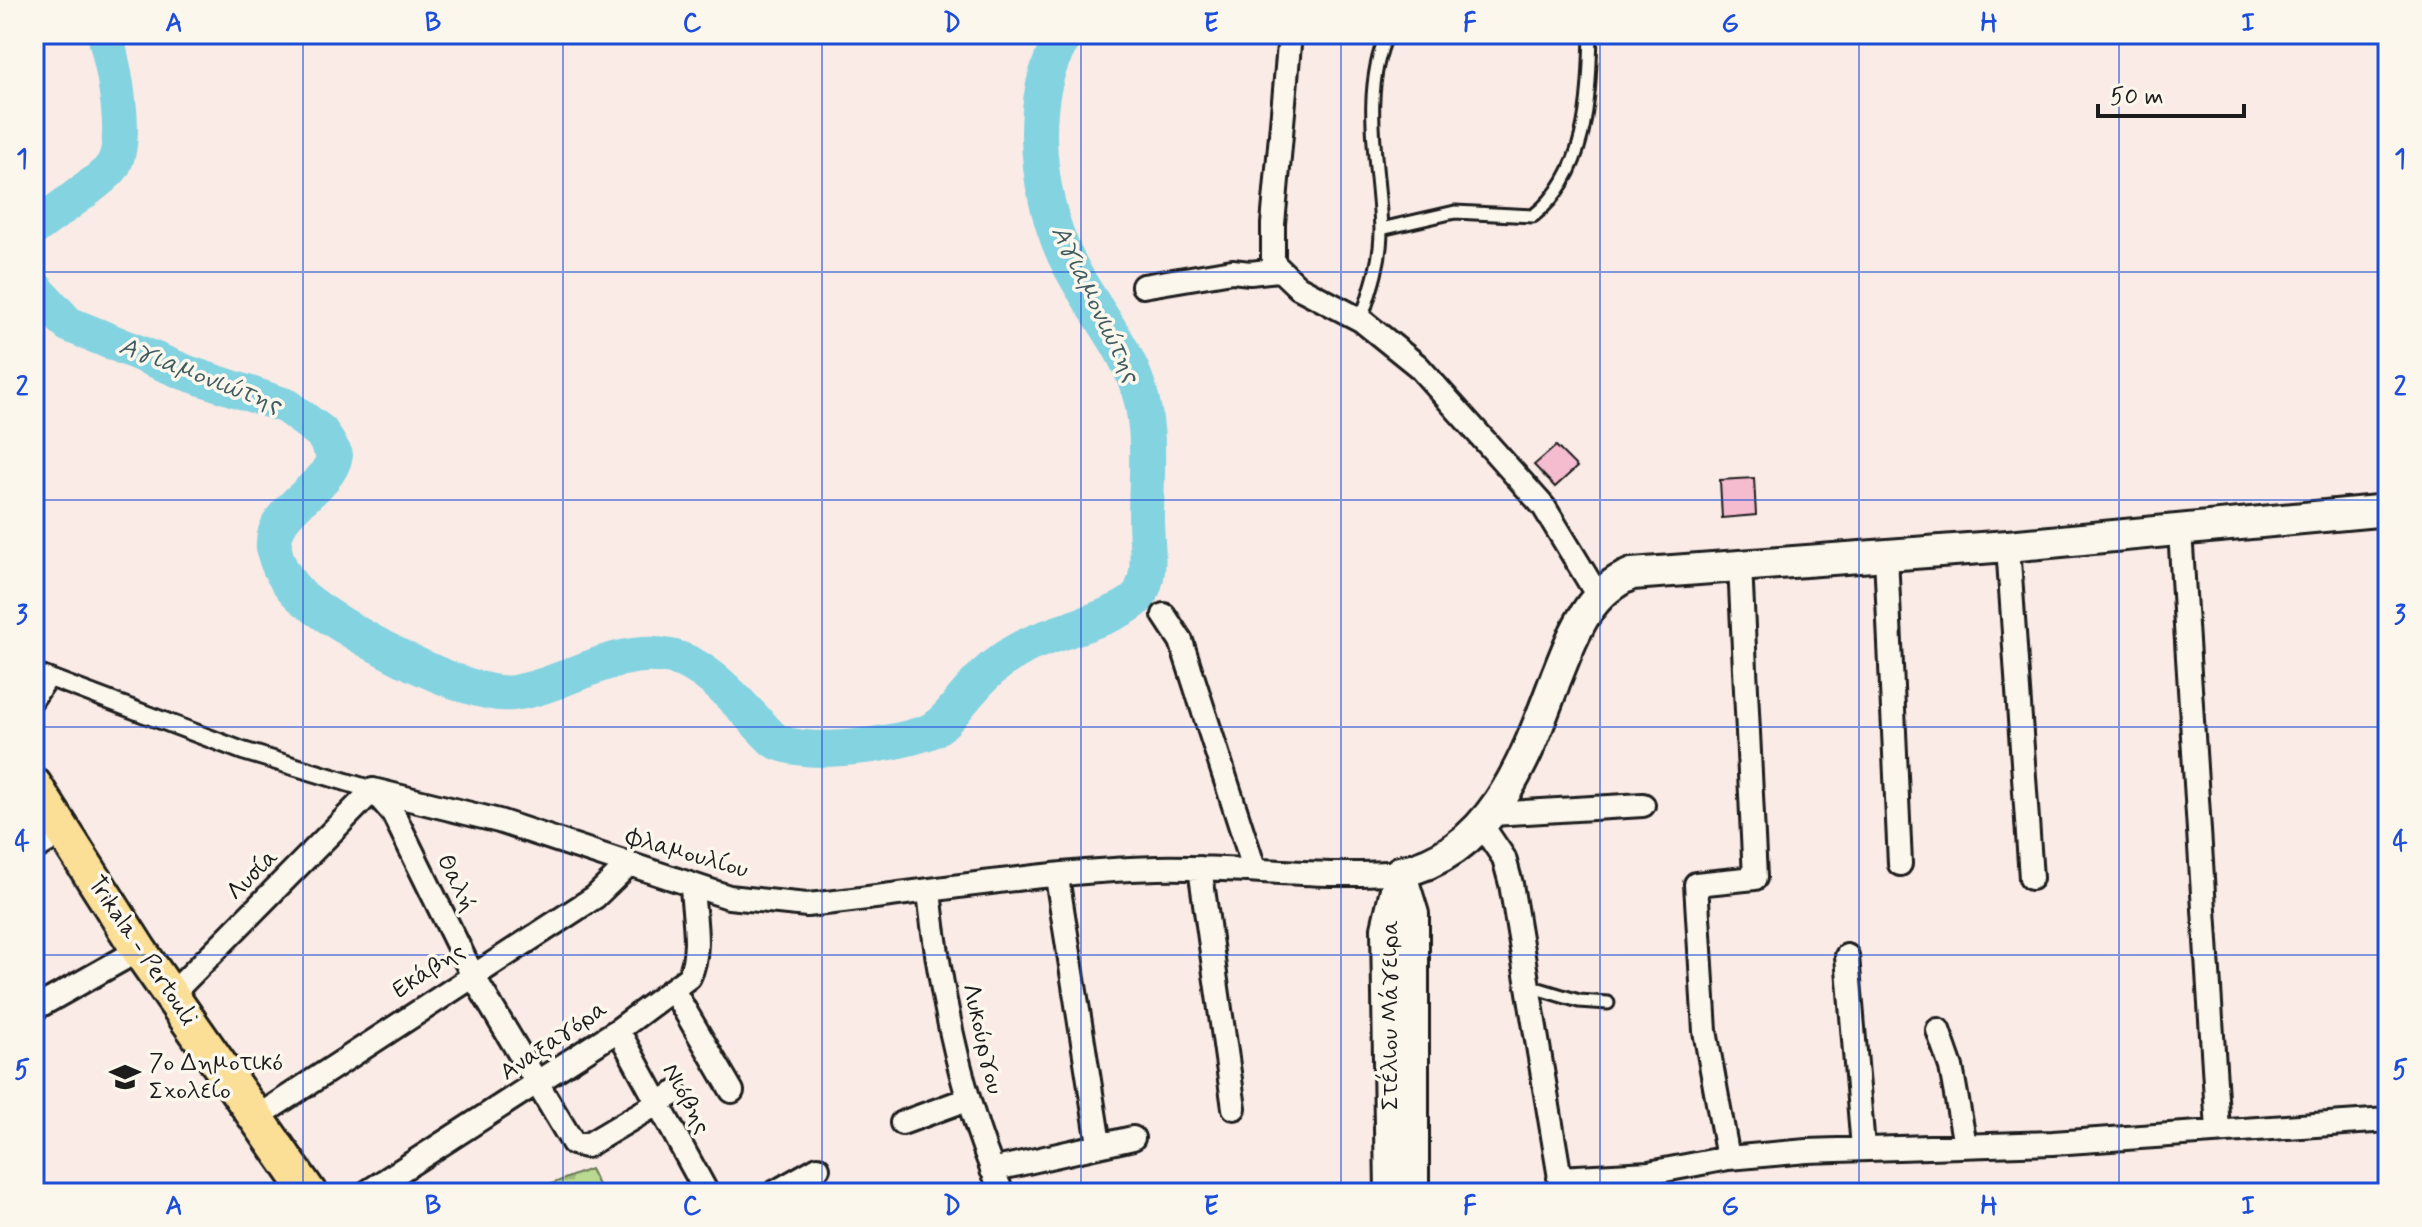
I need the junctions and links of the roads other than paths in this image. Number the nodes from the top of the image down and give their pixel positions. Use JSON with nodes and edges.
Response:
{"nodes":[{"id":1,"x":1290,"y":34,"type":"edge"},
{"id":2,"x":1387,"y":34,"type":"edge"},
{"id":3,"x":1591,"y":34,"type":"edge"},
{"id":4,"x":1381,"y":229,"type":"junction"},
{"id":5,"x":1278,"y":270,"type":"junction"},
{"id":6,"x":1143,"y":286,"type":"dead end"},
{"id":7,"x":1361,"y":320,"type":"junction"},
{"id":8,"x":2388,"y":510,"type":"edge"},
{"id":9,"x":2180,"y":531,"type":"junction"},
{"id":10,"x":2008,"y":546,"type":"junction"},
{"id":11,"x":1886,"y":555,"type":"junction"},
{"id":12,"x":1740,"y":565,"type":"junction"},
{"id":13,"x":1598,"y":596,"type":"junction"},
{"id":14,"x":1164,"y":615,"type":"dead end"},
{"id":15,"x":42,"y":676,"type":"edge"},
{"id":16,"x":34,"y":701,"type":"edge"},
{"id":17,"x":34,"y":785,"type":"edge"},
{"id":18,"x":373,"y":790,"type":"junction"},
{"id":19,"x":1643,"y":805,"type":"dead end"},
{"id":20,"x":1488,"y":820,"type":"junction"},
{"id":21,"x":49,"y":840,"type":"edge"},
{"id":22,"x":1900,"y":864,"type":"dead end"},
{"id":23,"x":627,"y":866,"type":"junction"},
{"id":24,"x":1200,"y":868,"type":"junction"},
{"id":25,"x":1254,"y":868,"type":"junction"},
{"id":26,"x":1400,"y":872,"type":"junction"},
{"id":27,"x":1057,"y":877,"type":"junction"},
{"id":28,"x":2031,"y":878,"type":"dead end"},
{"id":29,"x":692,"y":886,"type":"junction"},
{"id":30,"x":929,"y":892,"type":"junction"},
{"id":31,"x":139,"y":950,"type":"junction"},
{"id":32,"x":1847,"y":956,"type":"dead end"},
{"id":33,"x":472,"y":974,"type":"junction"},
{"id":34,"x":1528,"y":985,"type":"junction"},
{"id":35,"x":673,"y":990,"type":"junction"},
{"id":36,"x":170,"y":996,"type":"junction"},
{"id":37,"x":1608,"y":1003,"type":"dead end"},
{"id":38,"x":34,"y":1009,"type":"edge"},
{"id":39,"x":618,"y":1030,"type":"junction"},
{"id":40,"x":1938,"y":1030,"type":"dead end"},
{"id":41,"x":536,"y":1085,"type":"junction"},
{"id":42,"x":732,"y":1091,"type":"dead end"},
{"id":43,"x":668,"y":1098,"type":"junction"},
{"id":44,"x":968,"y":1099,"type":"junction"},
{"id":45,"x":1234,"y":1108,"type":"dead end"},
{"id":46,"x":257,"y":1117,"type":"junction"},
{"id":47,"x":2388,"y":1120,"type":"edge"},
{"id":48,"x":902,"y":1123,"type":"dead end"},
{"id":49,"x":2218,"y":1130,"type":"junction"},
{"id":50,"x":1133,"y":1138,"type":"dead end"},
{"id":51,"x":1099,"y":1144,"type":"junction"},
{"id":52,"x":1965,"y":1145,"type":"junction"},
{"id":53,"x":1863,"y":1148,"type":"junction"},
{"id":54,"x":1728,"y":1158,"type":"junction"},
{"id":55,"x":818,"y":1168,"type":"dead end"},
{"id":56,"x":1561,"y":1185,"type":"edge"},
{"id":57,"x":994,"y":1186,"type":"edge"},
{"id":58,"x":309,"y":1193,"type":"edge"},
{"id":59,"x":366,"y":1193,"type":"edge"},
{"id":60,"x":707,"y":1193,"type":"edge"},
{"id":61,"x":774,"y":1193,"type":"edge"},
{"id":62,"x":1391,"y":1193,"type":"edge"},
{"id":63,"x":1413,"y":1193,"type":"edge"}],
"edges":[{"from":1,"to":5,"type":"street"},
{"from":2,"to":4,"type":"lane"},
{"from":3,"to":4,"type":"lane"},
{"from":4,"to":7,"type":"lane"},
{"from":5,"to":6,"type":"street"},
{"from":5,"to":7,"type":"street"},
{"from":7,"to":13,"type":"street"},
{"from":8,"to":9,"type":"main road"},
{"from":9,"to":10,"type":"main road"},
{"from":9,"to":49,"type":"street"},
{"from":10,"to":11,"type":"main road"},
{"from":10,"to":28,"type":"street"},
{"from":11,"to":12,"type":"main road"},
{"from":11,"to":22,"type":"street"},
{"from":12,"to":13,"type":"main road"},
{"from":12,"to":54,"type":"street"},
{"from":13,"to":20,"type":"main road"},
{"from":14,"to":25,"type":"street"},
{"from":15,"to":16,"type":"street"},
{"from":15,"to":18,"type":"street","name":"Φλαμουλίου"},
{"from":17,"to":21,"type":"main road","name":"Trikala - Pertouli"},
{"from":18,"to":23,"type":"street","name":"Φλαμουλίου"},
{"from":18,"to":33,"type":"street","name":"Θαλή"},
{"from":18,"to":36,"type":"street","name":"Λυσία"},
{"from":19,"to":20,"type":"street"},
{"from":20,"to":26,"type":"main road"},
{"from":20,"to":34,"type":"street"},
{"from":21,"to":31,"type":"main road","name":"Trikala - Pertouli"},
{"from":23,"to":29,"type":"street","name":"Φλαμουλίου"},
{"from":23,"to":33,"type":"street","name":"Εκάβης"},
{"from":24,"to":25,"type":"street","name":"Φλαμουλίου"},
{"from":24,"to":27,"type":"street","name":"Φλαμουλίου"},
{"from":24,"to":45,"type":"street"},
{"from":25,"to":26,"type":"street","name":"Φλαμουλίου"},
{"from":26,"to":62,"type":"main road","name":"Στέλιου Μάγειρα"},
{"from":26,"to":63,"type":"main road","name":"Στέλιου Μάγειρα"},
{"from":27,"to":30,"type":"street","name":"Φλαμουλίου"},
{"from":27,"to":51,"type":"street"},
{"from":29,"to":30,"type":"street","name":"Φλαμουλίου"},
{"from":29,"to":35,"type":"street","name":"Αναξαγόρα"},
{"from":30,"to":44,"type":"street","name":"Λυκούργου"},
{"from":31,"to":36,"type":"main road","name":"Trikala - Pertouli"},
{"from":31,"to":38,"type":"street"},
{"from":32,"to":53,"type":"street"},
{"from":33,"to":41,"type":"street","name":"Θαλή"},
{"from":33,"to":46,"type":"street","name":"Εκάβης"},
{"from":34,"to":37,"type":"lane"},
{"from":34,"to":56,"type":"street"},
{"from":35,"to":39,"type":"street","name":"Αναξαγόρα"},
{"from":35,"to":42,"type":"street"},
{"from":36,"to":46,"type":"main road","name":"Trikala - Pertouli"},
{"from":39,"to":41,"type":"street","name":"Αναξαγόρα"},
{"from":39,"to":43,"type":"street","name":"Νιόβης"},
{"from":40,"to":52,"type":"street"},
{"from":41,"to":43,"type":"street","name":"Θαλή"},
{"from":41,"to":59,"type":"street","name":"Αναξαγόρα"},
{"from":43,"to":60,"type":"street","name":"Νιόβης"},
{"from":44,"to":48,"type":"street"},
{"from":44,"to":57,"type":"street","name":"Λυκούργου"},
{"from":46,"to":58,"type":"main road","name":"Trikala - Pertouli"},
{"from":47,"to":49,"type":"street"},
{"from":49,"to":52,"type":"street"},
{"from":50,"to":51,"type":"street"},
{"from":51,"to":57,"type":"street"},
{"from":52,"to":53,"type":"street"},
{"from":53,"to":54,"type":"street"},
{"from":54,"to":56,"type":"street"},
{"from":55,"to":61,"type":"street"}]}
